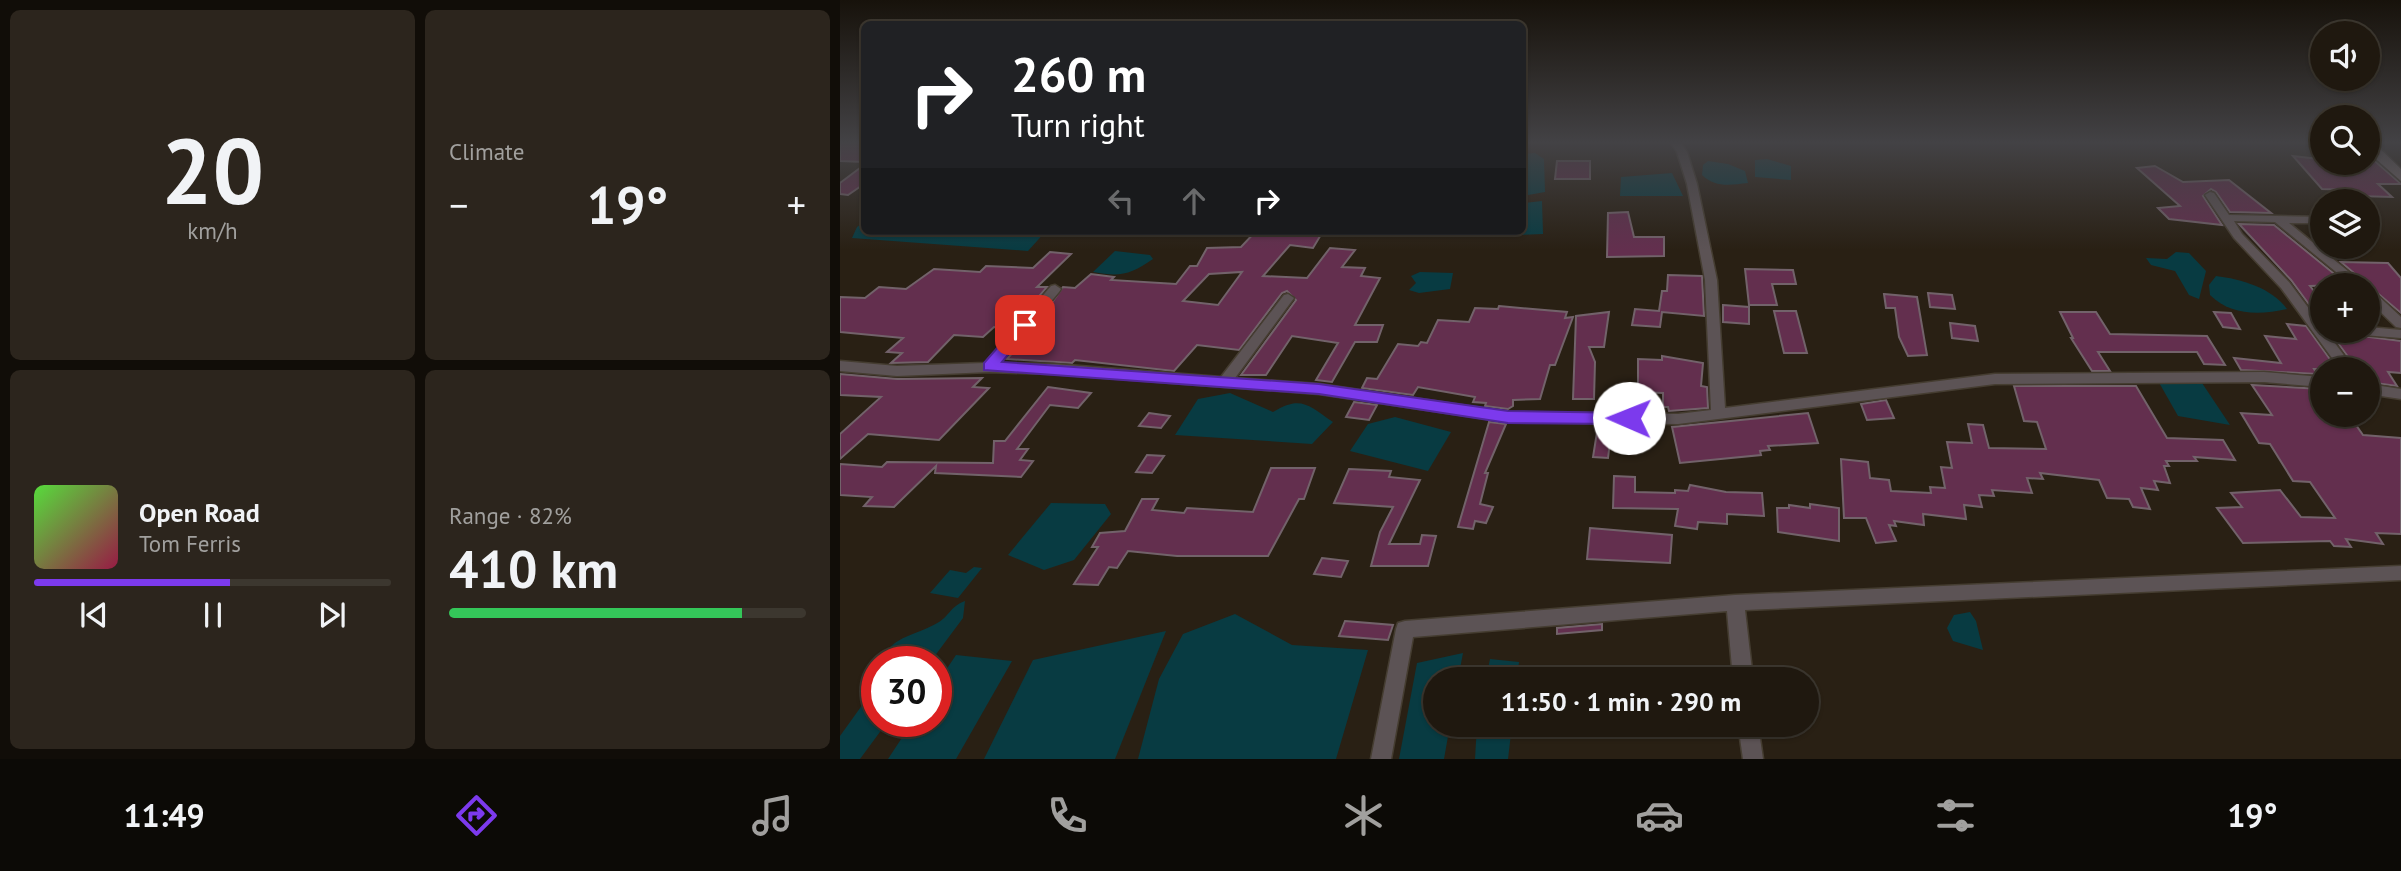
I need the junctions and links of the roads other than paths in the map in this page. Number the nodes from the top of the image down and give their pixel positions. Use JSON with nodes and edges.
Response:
{"nodes":[{"id":1,"x":1690,"y":178,"type":"edge"},
{"id":2,"x":2210,"y":195,"type":"dead end"},
{"id":3,"x":2228,"y":218,"type":"junction"},
{"id":4,"x":2278,"y":219,"type":"junction"},
{"id":5,"x":2310,"y":220,"type":"edge"},
{"id":6,"x":2344,"y":273,"type":"edge"},
{"id":7,"x":1055,"y":289,"type":"dead end"},
{"id":8,"x":1288,"y":298,"type":"dead end"},
{"id":9,"x":2380,"y":304,"type":"edge"},
{"id":10,"x":2310,"y":316,"type":"edge"},
{"id":11,"x":2401,"y":324,"type":"edge"},
{"id":12,"x":2380,"y":332,"type":"edge"},
{"id":13,"x":2401,"y":334,"type":"edge"},
{"id":14,"x":840,"y":366,"type":"edge"},
{"id":15,"x":989,"y":367,"type":"junction"},
{"id":16,"x":1225,"y":381,"type":"junction"},
{"id":17,"x":2310,"y":381,"type":"edge"},
{"id":18,"x":2380,"y":390,"type":"edge"},
{"id":19,"x":2401,"y":394,"type":"edge"},
{"id":20,"x":1718,"y":413,"type":"junction"},
{"id":21,"x":2401,"y":573,"type":"edge"},
{"id":22,"x":1735,"y":603,"type":"junction"},
{"id":23,"x":1742,"y":667,"type":"edge"},
{"id":24,"x":1750,"y":737,"type":"edge"},
{"id":25,"x":1381,"y":759,"type":"edge"},
{"id":26,"x":1753,"y":759,"type":"edge"}],
"edges":[{"from":1,"to":20,"type":"street"},
{"from":2,"to":3,"type":"street"},
{"from":3,"to":4,"type":"street"},
{"from":3,"to":10,"type":"street"},
{"from":4,"to":5,"type":"street"},
{"from":4,"to":6,"type":"street"},
{"from":7,"to":15,"type":"street"},
{"from":8,"to":16,"type":"street"},
{"from":9,"to":11,"type":"street"},
{"from":12,"to":13,"type":"street"},
{"from":14,"to":15,"type":"street"},
{"from":15,"to":16,"type":"street"},
{"from":16,"to":20,"type":"street"},
{"from":17,"to":20,"type":"street"},
{"from":18,"to":19,"type":"street"},
{"from":21,"to":22,"type":"street"},
{"from":22,"to":23,"type":"street"},
{"from":22,"to":25,"type":"street"},
{"from":24,"to":26,"type":"street"}]}
